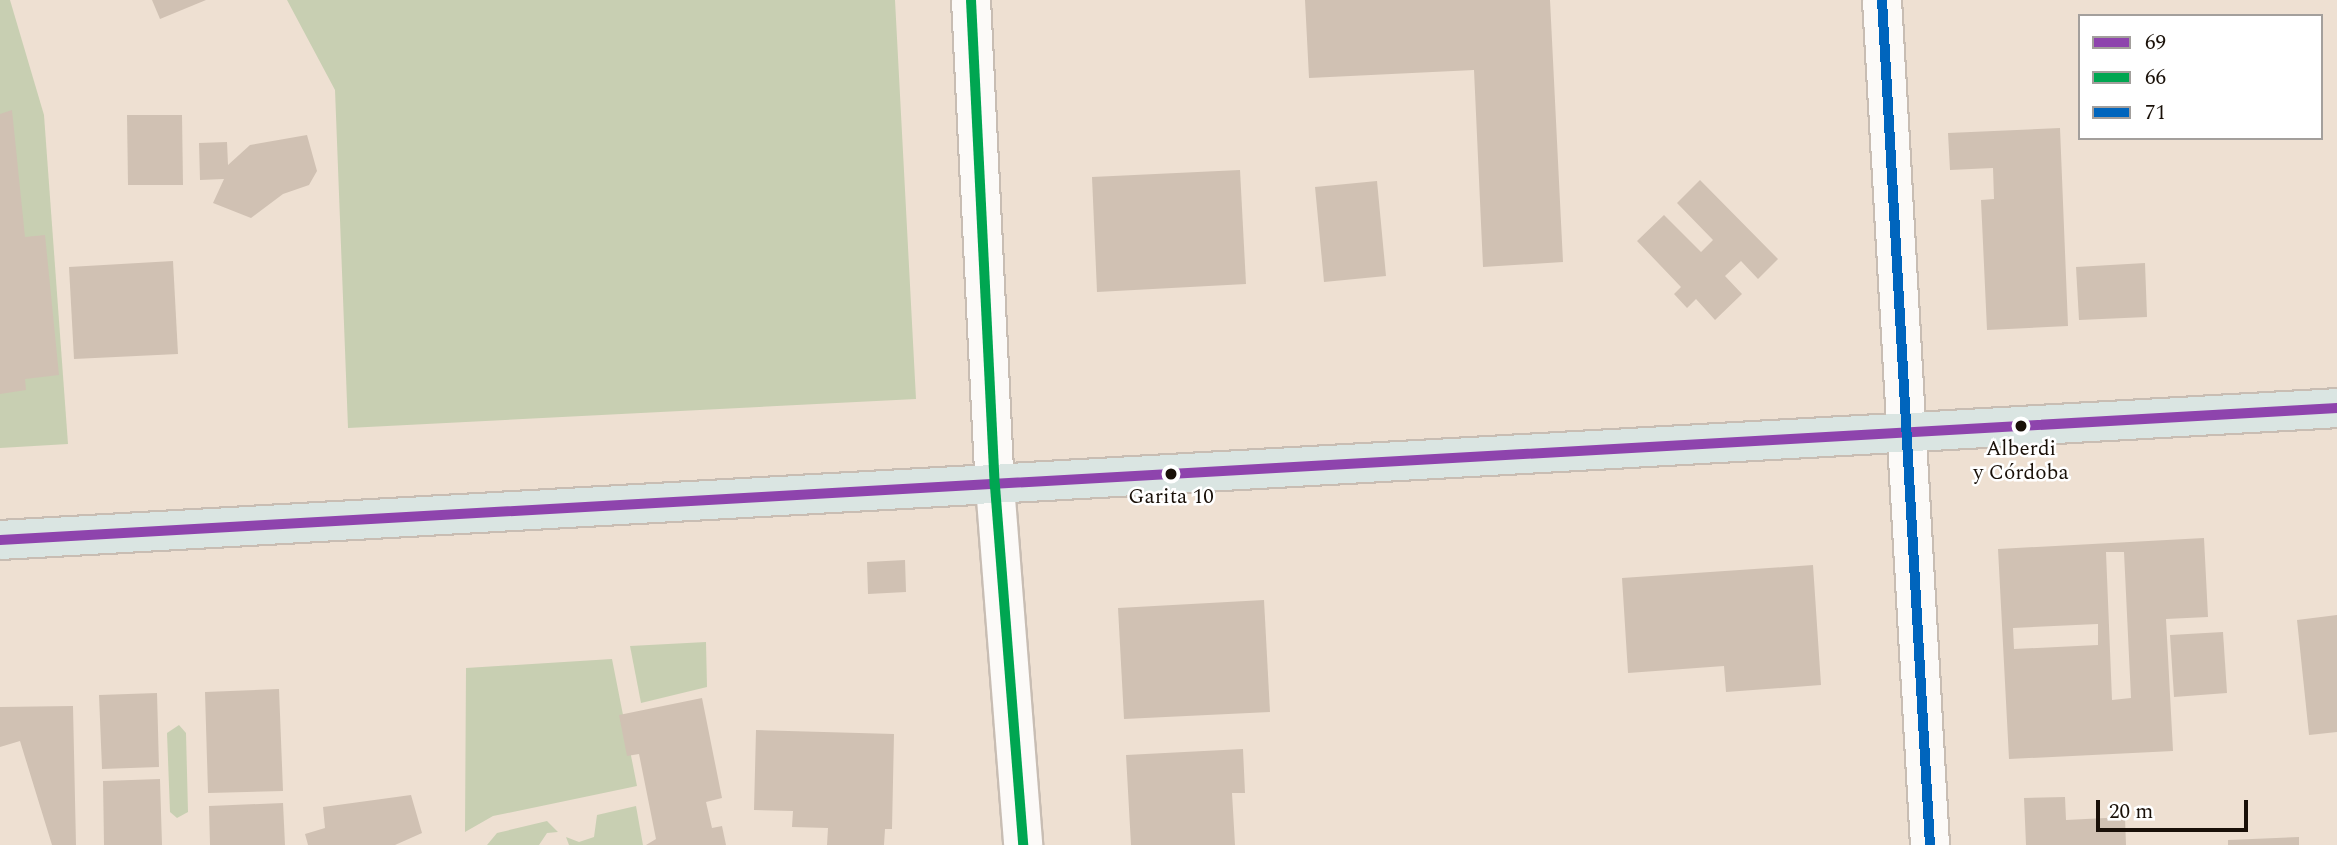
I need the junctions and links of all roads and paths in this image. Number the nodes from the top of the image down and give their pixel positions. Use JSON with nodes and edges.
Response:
{"nodes":[{"id":1,"x":971,"y":0,"type":"edge"},
{"id":2,"x":1882,"y":0,"type":"edge"},
{"id":3,"x":2337,"y":408,"type":"edge"},
{"id":4,"x":1906,"y":433,"type":"junction"},
{"id":5,"x":995,"y":486,"type":"junction"},
{"id":6,"x":0,"y":540,"type":"edge"},
{"id":7,"x":1023,"y":845,"type":"edge"},
{"id":8,"x":1930,"y":845,"type":"edge"}],
"edges":[{"from":1,"to":5,"type":"street"},
{"from":2,"to":4,"type":"street"},
{"from":3,"to":4,"type":"main road"},
{"from":4,"to":5,"type":"main road"},
{"from":4,"to":8,"type":"street"},
{"from":5,"to":6,"type":"main road"},
{"from":5,"to":7,"type":"street"}]}
